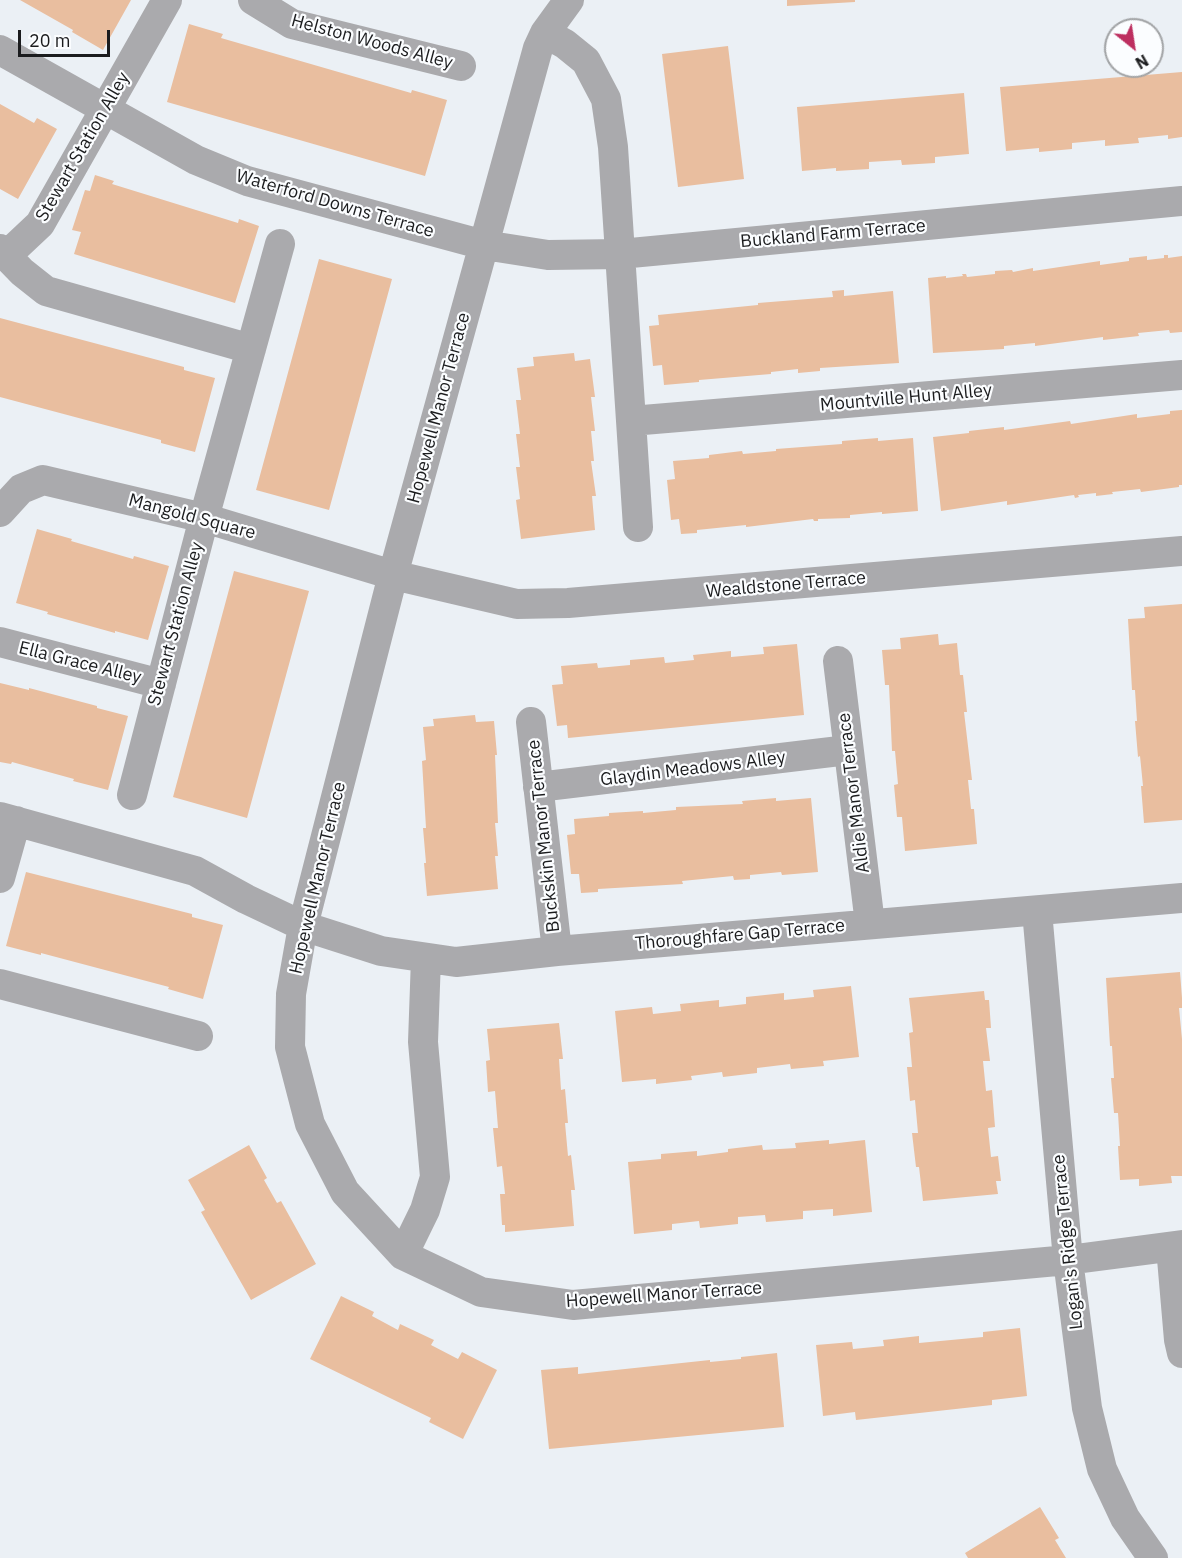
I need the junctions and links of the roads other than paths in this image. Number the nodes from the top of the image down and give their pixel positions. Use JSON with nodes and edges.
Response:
{"nodes":[{"id":1,"x":167,"y":0,"type":"edge"},
{"id":2,"x":253,"y":0,"type":"edge"},
{"id":3,"x":569,"y":0,"type":"edge"},
{"id":4,"x":545,"y":33,"type":"junction"},
{"id":5,"x":0,"y":50,"type":"edge"},
{"id":6,"x":461,"y":66,"type":"dead end"},
{"id":7,"x":105,"y":109,"type":"junction"},
{"id":8,"x":1182,"y":201,"type":"edge"},
{"id":9,"x":280,"y":244,"type":"dead end"},
{"id":10,"x":484,"y":245,"type":"junction"},
{"id":11,"x":4,"y":252,"type":"edge"},
{"id":12,"x":620,"y":254,"type":"junction"},
{"id":13,"x":251,"y":350,"type":"junction"},
{"id":14,"x":1182,"y":375,"type":"edge"},
{"id":15,"x":631,"y":421,"type":"junction"},
{"id":16,"x":0,"y":512,"type":"edge"},
{"id":17,"x":204,"y":518,"type":"junction"},
{"id":18,"x":638,"y":527,"type":"dead end"},
{"id":19,"x":1182,"y":551,"type":"edge"},
{"id":20,"x":393,"y":575,"type":"junction"},
{"id":21,"x":0,"y":642,"type":"edge"},
{"id":22,"x":838,"y":661,"type":"dead end"},
{"id":23,"x":161,"y":684,"type":"junction"},
{"id":24,"x":531,"y":722,"type":"dead end"},
{"id":25,"x":848,"y":750,"type":"junction"},
{"id":26,"x":538,"y":787,"type":"junction"},
{"id":27,"x":132,"y":795,"type":"dead end"},
{"id":28,"x":8,"y":819,"type":"edge"},
{"id":29,"x":0,"y":878,"type":"edge"},
{"id":30,"x":1182,"y":898,"type":"edge"},
{"id":31,"x":1037,"y":911,"type":"junction"},
{"id":32,"x":870,"y":924,"type":"junction"},
{"id":33,"x":303,"y":926,"type":"junction"},
{"id":34,"x":557,"y":951,"type":"junction"},
{"id":35,"x":426,"y":958,"type":"junction"},
{"id":36,"x":0,"y":984,"type":"edge"},
{"id":37,"x":198,"y":1036,"type":"dead end"},
{"id":38,"x":1176,"y":1246,"type":"edge"},
{"id":39,"x":403,"y":1255,"type":"junction"},
{"id":40,"x":1068,"y":1260,"type":"junction"},
{"id":41,"x":1182,"y":1353,"type":"edge"},
{"id":42,"x":1153,"y":1558,"type":"edge"}],
"edges":[{"from":1,"to":7,"type":"street","name":"Stewart Station Alley"},
{"from":2,"to":6,"type":"street","name":"Helston Woods Alley"},
{"from":3,"to":4,"type":"street","name":"Hopewell Manor Terrace"},
{"from":4,"to":10,"type":"street","name":"Hopewell Manor Terrace"},
{"from":4,"to":12,"type":"street"},
{"from":5,"to":7,"type":"street","name":"Waterford Downs Terrace"},
{"from":7,"to":10,"type":"street","name":"Waterford Downs Terrace"},
{"from":7,"to":11,"type":"street","name":"Stewart Station Alley"},
{"from":8,"to":12,"type":"street","name":"Buckland Farm Terrace"},
{"from":9,"to":13,"type":"street","name":"Stewart Station Alley"},
{"from":10,"to":12,"type":"street","name":"Buckland Farm Terrace"},
{"from":10,"to":20,"type":"street","name":"Hopewell Manor Terrace"},
{"from":11,"to":13,"type":"street","name":"Stewart Station Alley"},
{"from":12,"to":15,"type":"street"},
{"from":13,"to":17,"type":"street","name":"Stewart Station Alley"},
{"from":14,"to":15,"type":"street","name":"Mountville Hunt Alley"},
{"from":15,"to":18,"type":"street"},
{"from":16,"to":17,"type":"street","name":"Mangold Square"},
{"from":17,"to":20,"type":"street","name":"Mangold Square"},
{"from":17,"to":23,"type":"street","name":"Stewart Station Alley"},
{"from":19,"to":20,"type":"street","name":"Wealdstone Terrace"},
{"from":20,"to":33,"type":"street","name":"Hopewell Manor Terrace"},
{"from":21,"to":23,"type":"street","name":"Ella Grace Alley"},
{"from":22,"to":25,"type":"street","name":"Aldie Manor Terrace"},
{"from":23,"to":27,"type":"street","name":"Stewart Station Alley"},
{"from":24,"to":26,"type":"street","name":"Buckskin Manor Terrace"},
{"from":25,"to":26,"type":"street","name":"Glaydin Meadows Alley"},
{"from":25,"to":32,"type":"street","name":"Aldie Manor Terrace"},
{"from":26,"to":34,"type":"street","name":"Buckskin Manor Terrace"},
{"from":28,"to":29,"type":"street"},
{"from":28,"to":33,"type":"street","name":"Thoroughfare Gap Terrace"},
{"from":30,"to":31,"type":"street","name":"Thoroughfare Gap Terrace"},
{"from":31,"to":32,"type":"street","name":"Thoroughfare Gap Terrace"},
{"from":31,"to":40,"type":"street","name":"Logan's Ridge Terrace"},
{"from":32,"to":34,"type":"street","name":"Thoroughfare Gap Terrace"},
{"from":33,"to":35,"type":"street","name":"Thoroughfare Gap Terrace"},
{"from":33,"to":39,"type":"street","name":"Hopewell Manor Terrace"},
{"from":34,"to":35,"type":"street","name":"Thoroughfare Gap Terrace"},
{"from":35,"to":39,"type":"street"},
{"from":36,"to":37,"type":"street"},
{"from":38,"to":40,"type":"street","name":"Hopewell Manor Terrace"},
{"from":38,"to":41,"type":"street"},
{"from":39,"to":40,"type":"street","name":"Hopewell Manor Terrace"},
{"from":40,"to":42,"type":"street","name":"Logan's Ridge Terrace"}]}
